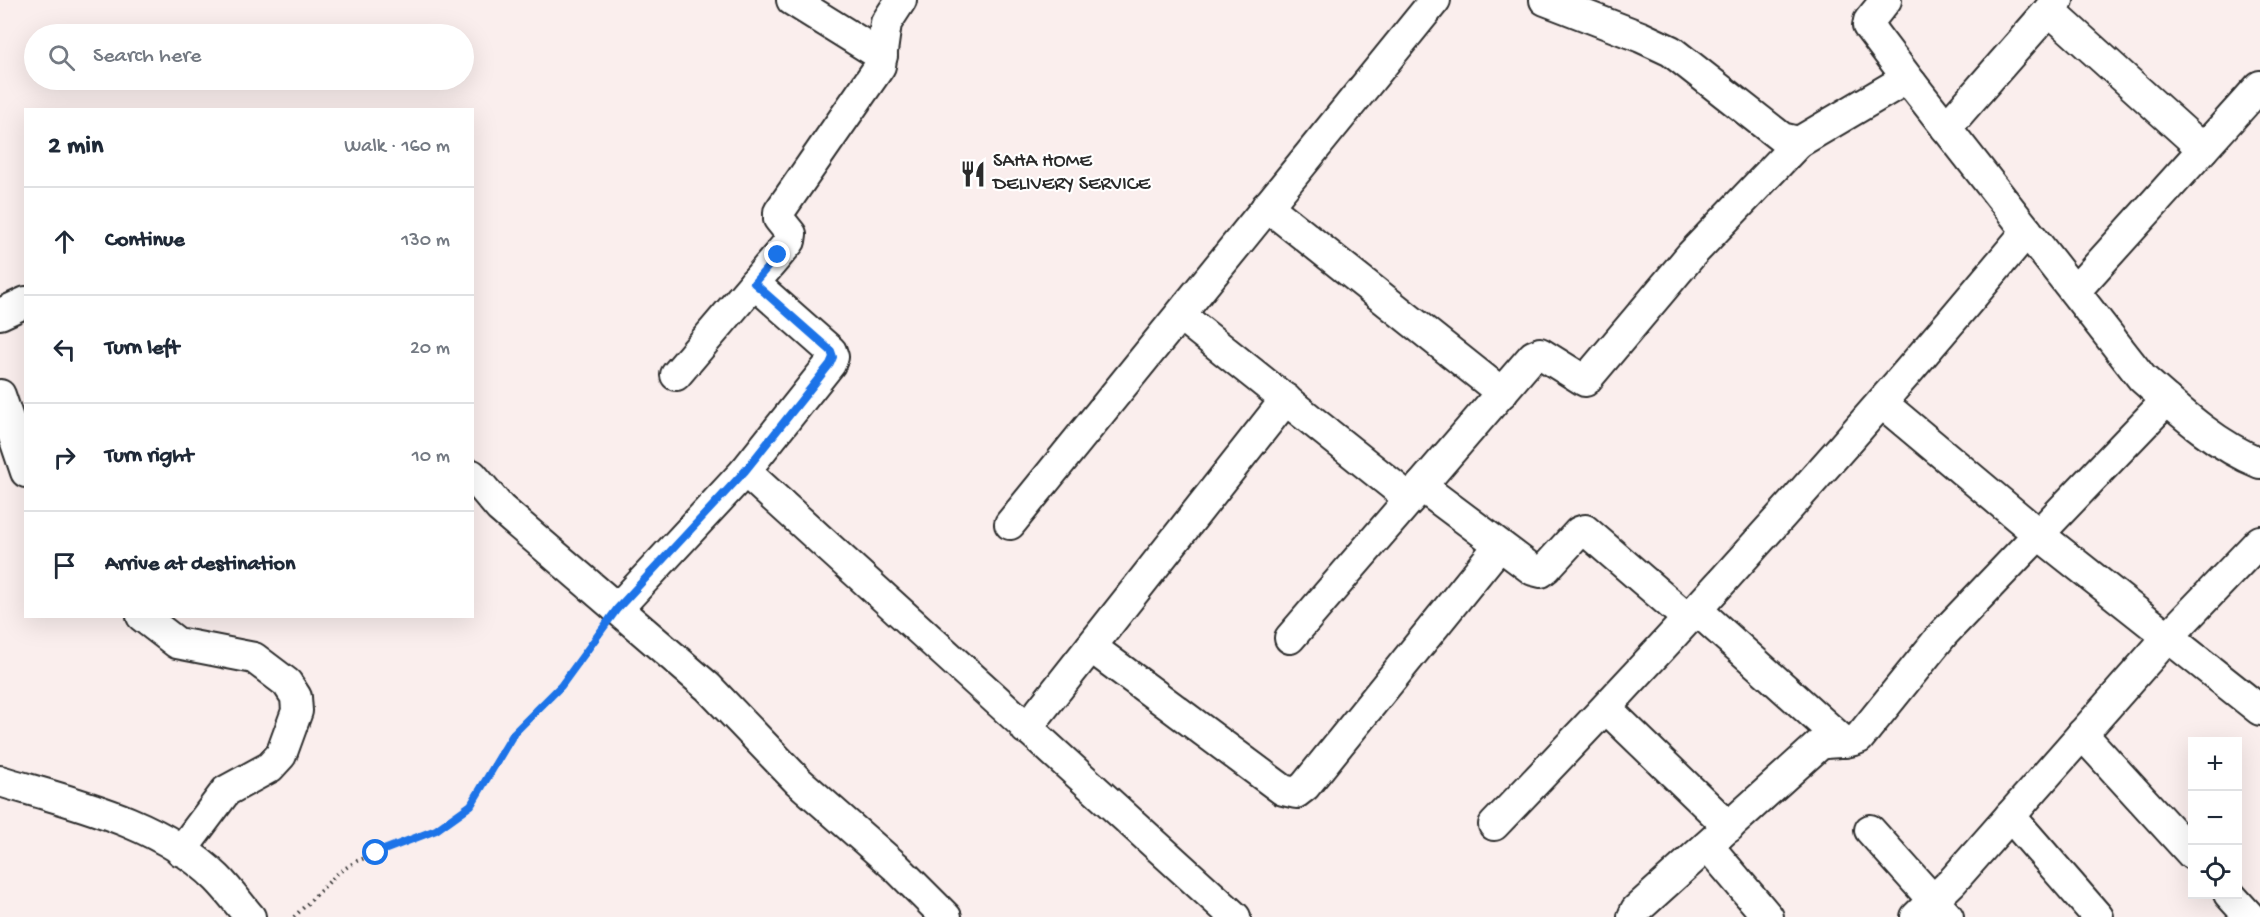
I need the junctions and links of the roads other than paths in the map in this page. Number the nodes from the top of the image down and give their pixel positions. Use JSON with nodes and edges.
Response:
{"nodes":[{"id":1,"x":792,"y":0,"type":"edge"},
{"id":2,"x":901,"y":0,"type":"edge"},
{"id":3,"x":1435,"y":0,"type":"edge"},
{"id":4,"x":1545,"y":0,"type":"edge"},
{"id":5,"x":1886,"y":0,"type":"edge"},
{"id":6,"x":2053,"y":5,"type":"edge"},
{"id":7,"x":882,"y":56,"type":"junction"},
{"id":8,"x":1912,"y":84,"type":"junction"},
{"id":9,"x":2260,"y":86,"type":"edge"},
{"id":10,"x":1946,"y":128,"type":"junction"},
{"id":11,"x":1799,"y":142,"type":"junction"},
{"id":12,"x":2203,"y":149,"type":"junction"},
{"id":13,"x":1267,"y":206,"type":"junction"},
{"id":14,"x":2027,"y":231,"type":"junction"},
{"id":15,"x":754,"y":283,"type":"junction"},
{"id":16,"x":2075,"y":291,"type":"junction"},
{"id":17,"x":24,"y":303,"type":"edge"},
{"id":18,"x":0,"y":314,"type":"edge"},
{"id":19,"x":1181,"y":316,"type":"junction"},
{"id":20,"x":676,"y":375,"type":"dead end"},
{"id":21,"x":1502,"y":393,"type":"junction"},
{"id":22,"x":0,"y":395,"type":"edge"},
{"id":23,"x":1286,"y":399,"type":"junction"},
{"id":24,"x":2167,"y":400,"type":"junction"},
{"id":25,"x":1882,"y":403,"type":"junction"},
{"id":26,"x":2260,"y":463,"type":"edge"},
{"id":27,"x":24,"y":466,"type":"edge"},
{"id":28,"x":745,"y":471,"type":"junction"},
{"id":29,"x":474,"y":477,"type":"edge"},
{"id":30,"x":1416,"y":492,"type":"junction"},
{"id":31,"x":1010,"y":524,"type":"dead end"},
{"id":32,"x":2037,"y":533,"type":"junction"},
{"id":33,"x":2260,"y":541,"type":"edge"},
{"id":34,"x":1499,"y":546,"type":"junction"},
{"id":35,"x":617,"y":609,"type":"junction"},
{"id":36,"x":1693,"y":614,"type":"junction"},
{"id":37,"x":144,"y":618,"type":"edge"},
{"id":38,"x":1290,"y":638,"type":"dead end"},
{"id":39,"x":2167,"y":638,"type":"junction"},
{"id":40,"x":1091,"y":647,"type":"junction"},
{"id":41,"x":1606,"y":709,"type":"junction"},
{"id":42,"x":2260,"y":710,"type":"edge"},
{"id":43,"x":1026,"y":729,"type":"junction"},
{"id":44,"x":2082,"y":734,"type":"junction"},
{"id":45,"x":1844,"y":742,"type":"junction"},
{"id":46,"x":0,"y":781,"type":"edge"},
{"id":47,"x":2010,"y":816,"type":"junction"},
{"id":48,"x":1494,"y":825,"type":"dead end"},
{"id":49,"x":1870,"y":830,"type":"dead end"},
{"id":50,"x":1718,"y":836,"type":"junction"},
{"id":51,"x":2188,"y":849,"type":"edge"},
{"id":52,"x":181,"y":851,"type":"junction"},
{"id":53,"x":2234,"y":899,"type":"edge"},
{"id":54,"x":1932,"y":911,"type":"edge"},
{"id":55,"x":250,"y":917,"type":"edge"},
{"id":56,"x":946,"y":917,"type":"edge"},
{"id":57,"x":1235,"y":917,"type":"edge"},
{"id":58,"x":1633,"y":917,"type":"edge"},
{"id":59,"x":1767,"y":917,"type":"edge"},
{"id":60,"x":2098,"y":917,"type":"edge"},
{"id":61,"x":2250,"y":917,"type":"edge"}],
"edges":[{"from":1,"to":7,"type":"street"},
{"from":2,"to":7,"type":"street"},
{"from":3,"to":13,"type":"street"},
{"from":4,"to":11,"type":"street"},
{"from":5,"to":8,"type":"street"},
{"from":6,"to":10,"type":"street"},
{"from":6,"to":12,"type":"street"},
{"from":7,"to":15,"type":"street"},
{"from":8,"to":10,"type":"street"},
{"from":8,"to":11,"type":"street"},
{"from":9,"to":12,"type":"street"},
{"from":10,"to":14,"type":"street"},
{"from":11,"to":21,"type":"street"},
{"from":12,"to":16,"type":"street"},
{"from":13,"to":19,"type":"street"},
{"from":13,"to":21,"type":"street"},
{"from":14,"to":16,"type":"street"},
{"from":14,"to":25,"type":"street"},
{"from":15,"to":20,"type":"street"},
{"from":15,"to":28,"type":"street"},
{"from":16,"to":24,"type":"street"},
{"from":17,"to":18,"type":"street"},
{"from":19,"to":23,"type":"street"},
{"from":19,"to":31,"type":"street"},
{"from":21,"to":30,"type":"street"},
{"from":22,"to":27,"type":"street"},
{"from":23,"to":30,"type":"street"},
{"from":23,"to":40,"type":"street"},
{"from":24,"to":26,"type":"street"},
{"from":24,"to":32,"type":"street"},
{"from":25,"to":32,"type":"street"},
{"from":25,"to":36,"type":"street"},
{"from":28,"to":35,"type":"street"},
{"from":28,"to":43,"type":"street"},
{"from":29,"to":35,"type":"street"},
{"from":30,"to":34,"type":"street"},
{"from":30,"to":38,"type":"street"},
{"from":32,"to":39,"type":"street"},
{"from":32,"to":45,"type":"street"},
{"from":33,"to":39,"type":"street"},
{"from":34,"to":36,"type":"street"},
{"from":34,"to":40,"type":"street"},
{"from":35,"to":56,"type":"street"},
{"from":36,"to":41,"type":"street"},
{"from":36,"to":45,"type":"street"},
{"from":37,"to":52,"type":"street"},
{"from":39,"to":42,"type":"street"},
{"from":39,"to":44,"type":"street"},
{"from":40,"to":43,"type":"street"},
{"from":41,"to":48,"type":"street"},
{"from":41,"to":50,"type":"street"},
{"from":43,"to":57,"type":"street"},
{"from":44,"to":47,"type":"street"},
{"from":44,"to":51,"type":"street"},
{"from":45,"to":50,"type":"street"},
{"from":46,"to":52,"type":"street"},
{"from":47,"to":54,"type":"street"},
{"from":47,"to":60,"type":"street"},
{"from":49,"to":54,"type":"street"},
{"from":50,"to":58,"type":"street"},
{"from":50,"to":59,"type":"street"},
{"from":52,"to":55,"type":"street"},
{"from":53,"to":61,"type":"street"}]}
